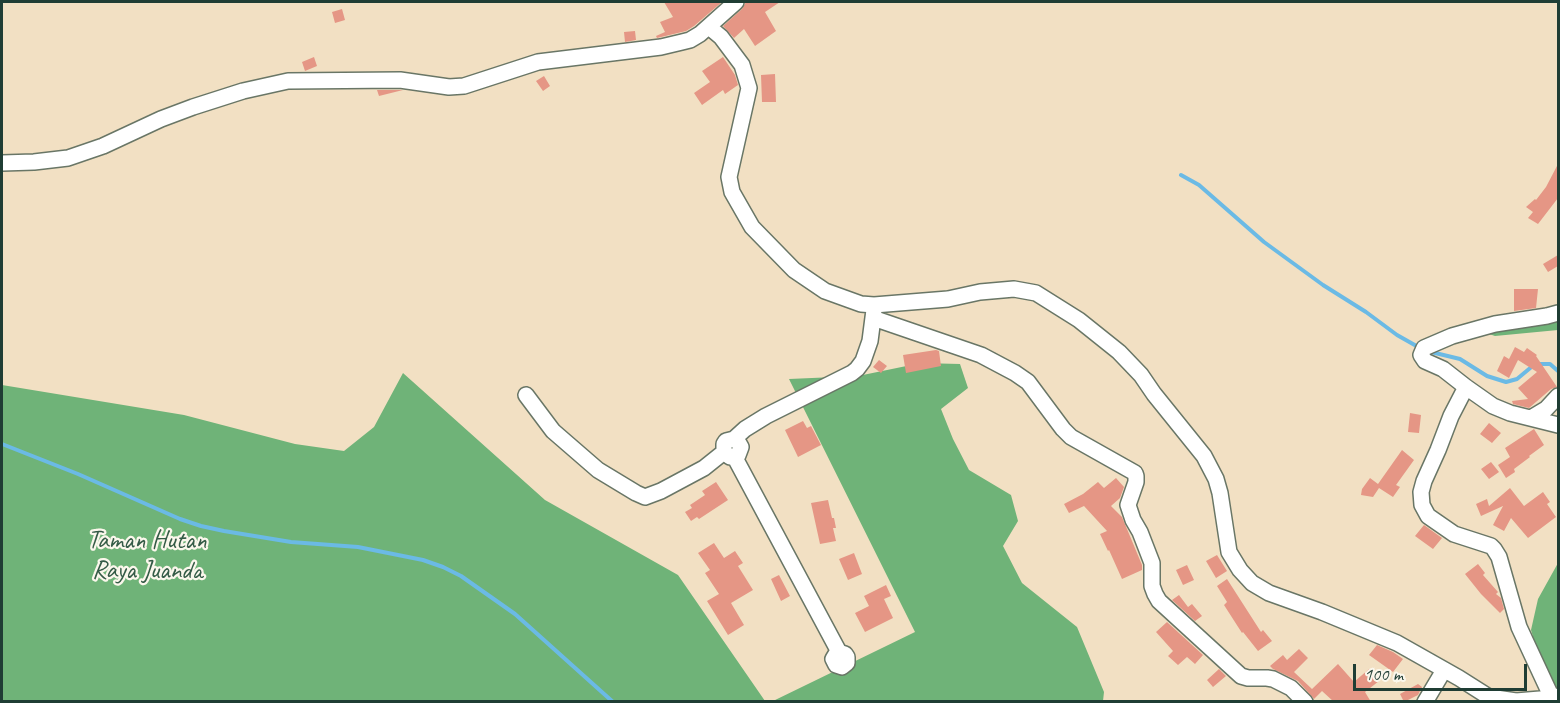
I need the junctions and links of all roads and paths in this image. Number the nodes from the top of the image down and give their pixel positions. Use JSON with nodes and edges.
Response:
{"nodes":[{"id":1,"x":736,"y":2,"type":"edge"},
{"id":2,"x":709,"y":27,"type":"junction"},
{"id":3,"x":2,"y":163,"type":"edge"},
{"id":4,"x":874,"y":311,"type":"junction"},
{"id":5,"x":1558,"y":313,"type":"edge"},
{"id":6,"x":1466,"y":387,"type":"junction"},
{"id":7,"x":526,"y":395,"type":"dead end"},
{"id":8,"x":1558,"y":396,"type":"edge"},
{"id":9,"x":1531,"y":418,"type":"junction"},
{"id":10,"x":1558,"y":425,"type":"edge"},
{"id":11,"x":729,"y":454,"type":"junction"},
{"id":12,"x":839,"y":652,"type":"dead end"},
{"id":13,"x":1444,"y":670,"type":"junction"},
{"id":14,"x":1555,"y":697,"type":"edge"},
{"id":15,"x":1487,"y":699,"type":"edge"},
{"id":16,"x":1305,"y":702,"type":"edge"},
{"id":17,"x":1425,"y":702,"type":"edge"}],
"edges":[{"from":1,"to":2,"type":"street"},
{"from":2,"to":3,"type":"street"},
{"from":2,"to":4,"type":"street"},
{"from":4,"to":11,"type":"street"},
{"from":4,"to":13,"type":"street"},
{"from":4,"to":16,"type":"street"},
{"from":5,"to":6,"type":"street"},
{"from":6,"to":9,"type":"street"},
{"from":6,"to":14,"type":"street"},
{"from":7,"to":11,"type":"street"},
{"from":8,"to":9,"type":"street"},
{"from":9,"to":10,"type":"street"},
{"from":11,"to":12,"type":"street"},
{"from":13,"to":15,"type":"street"},
{"from":13,"to":17,"type":"street"},
{"from":14,"to":15,"type":"street"}]}
